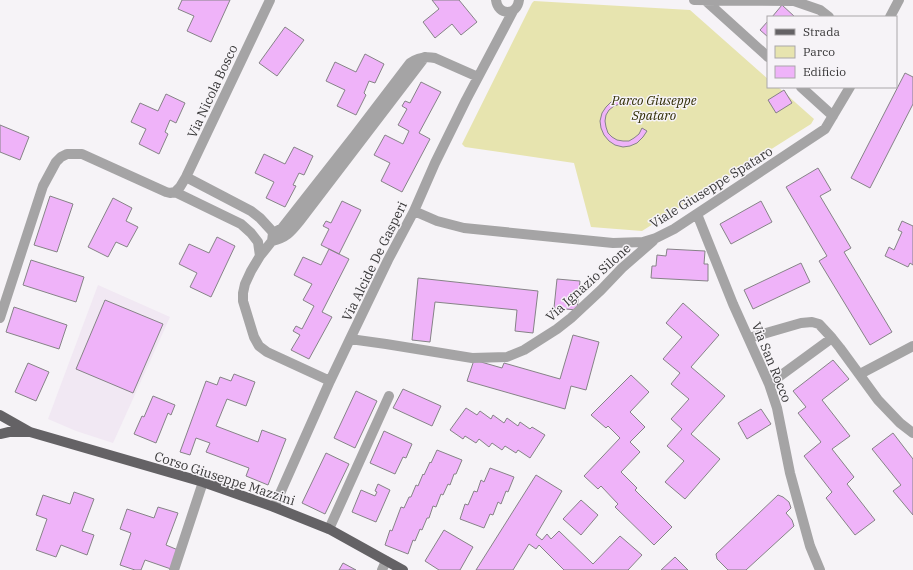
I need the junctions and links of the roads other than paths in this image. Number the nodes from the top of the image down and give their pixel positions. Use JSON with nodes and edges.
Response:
{"nodes":[{"id":1,"x":270,"y":0,"type":"edge"},
{"id":2,"x":519,"y":0,"type":"edge"},
{"id":3,"x":694,"y":0,"type":"edge"},
{"id":4,"x":900,"y":0,"type":"edge"},
{"id":5,"x":706,"y":1,"type":"edge"},
{"id":6,"x":497,"y":3,"type":"edge"},
{"id":7,"x":513,"y":11,"type":"junction"},
{"id":8,"x":827,"y":16,"type":"edge"},
{"id":9,"x":891,"y":16,"type":"edge"},
{"id":10,"x":503,"y":29,"type":"junction"},
{"id":11,"x":767,"y":56,"type":"edge"},
{"id":12,"x":478,"y":77,"type":"junction"},
{"id":13,"x":802,"y":88,"type":"edge"},
{"id":14,"x":849,"y":88,"type":"edge"},
{"id":15,"x":833,"y":116,"type":"junction"},
{"id":16,"x":186,"y":177,"type":"junction"},
{"id":17,"x":175,"y":192,"type":"junction"},
{"id":18,"x":414,"y":211,"type":"junction"},
{"id":19,"x":697,"y":214,"type":"junction"},
{"id":20,"x":272,"y":237,"type":"junction"},
{"id":21,"x":656,"y":238,"type":"junction"},
{"id":22,"x":260,"y":256,"type":"junction"},
{"id":23,"x":0,"y":318,"type":"edge"},
{"id":24,"x":749,"y":338,"type":"junction"},
{"id":25,"x":832,"y":338,"type":"junction"},
{"id":26,"x":350,"y":339,"type":"junction"},
{"id":27,"x":913,"y":346,"type":"edge"},
{"id":28,"x":860,"y":374,"type":"junction"},
{"id":29,"x":330,"y":380,"type":"junction"},
{"id":30,"x":769,"y":384,"type":"junction"},
{"id":31,"x":389,"y":396,"type":"dead end"},
{"id":32,"x":0,"y":416,"type":"edge"},
{"id":33,"x":0,"y":431,"type":"edge"},
{"id":34,"x":30,"y":432,"type":"junction"},
{"id":35,"x":913,"y":433,"type":"edge"},
{"id":36,"x":0,"y":434,"type":"edge"},
{"id":37,"x":203,"y":482,"type":"junction"},
{"id":38,"x":274,"y":507,"type":"junction"},
{"id":39,"x":329,"y":529,"type":"junction"},
{"id":40,"x":384,"y":565,"type":"edge"},
{"id":41,"x":174,"y":570,"type":"edge"},
{"id":42,"x":403,"y":570,"type":"edge"},
{"id":43,"x":820,"y":570,"type":"edge"}],
"edges":[{"from":1,"to":16,"type":"street","name":"Via Nicola Bosco"},
{"from":2,"to":7,"type":"street","name":"Via Alcide De Gasperi"},
{"from":3,"to":5,"type":"street"},
{"from":4,"to":9,"type":"street"},
{"from":5,"to":8,"type":"street"},
{"from":5,"to":11,"type":"street"},
{"from":6,"to":7,"type":"street"},
{"from":6,"to":10,"type":"street"},
{"from":7,"to":10,"type":"street","name":"Via Alcide De Gasperi"},
{"from":10,"to":12,"type":"street","name":"Via Alcide De Gasperi"},
{"from":12,"to":18,"type":"street","name":"Via Alcide De Gasperi"},
{"from":12,"to":20,"type":"street"},
{"from":13,"to":15,"type":"street"},
{"from":14,"to":15,"type":"street","name":"Viale Giuseppe Spataro"},
{"from":15,"to":19,"type":"street","name":"Viale Giuseppe Spataro"},
{"from":16,"to":17,"type":"street","name":"Via Nicola Bosco"},
{"from":16,"to":20,"type":"street"},
{"from":17,"to":22,"type":"street"},
{"from":17,"to":23,"type":"street"},
{"from":18,"to":21,"type":"street","name":"Viale Giuseppe Spataro"},
{"from":18,"to":26,"type":"street","name":"Via Alcide De Gasperi"},
{"from":19,"to":21,"type":"street","name":"Viale Giuseppe Spataro"},
{"from":19,"to":24,"type":"street","name":"Via San Rocco"},
{"from":20,"to":22,"type":"street"},
{"from":21,"to":26,"type":"street","name":"Via Ignazio Silone"},
{"from":22,"to":29,"type":"street"},
{"from":24,"to":25,"type":"street"},
{"from":24,"to":30,"type":"street","name":"Via San Rocco"},
{"from":25,"to":28,"type":"street"},
{"from":25,"to":30,"type":"street"},
{"from":26,"to":29,"type":"street","name":"Via Alcide De Gasperi"},
{"from":27,"to":28,"type":"street"},
{"from":28,"to":35,"type":"street"},
{"from":29,"to":38,"type":"street","name":"Via Alcide De Gasperi"},
{"from":30,"to":43,"type":"street","name":"Via San Rocco"},
{"from":31,"to":39,"type":"street"},
{"from":32,"to":33,"type":"main road"},
{"from":32,"to":34,"type":"main road","name":"Corso Giuseppe Mazzini"},
{"from":34,"to":36,"type":"main road","name":"Corso Giuseppe Mazzini"},
{"from":34,"to":37,"type":"main road","name":"Corso Giuseppe Mazzini"},
{"from":37,"to":38,"type":"main road","name":"Corso Giuseppe Mazzini"},
{"from":37,"to":41,"type":"street"},
{"from":38,"to":39,"type":"main road","name":"Corso Giuseppe Mazzini"},
{"from":39,"to":40,"type":"main road","name":"Corso Giuseppe Mazzini"},
{"from":40,"to":42,"type":"main road","name":"Corso Giuseppe Mazzini"}]}
